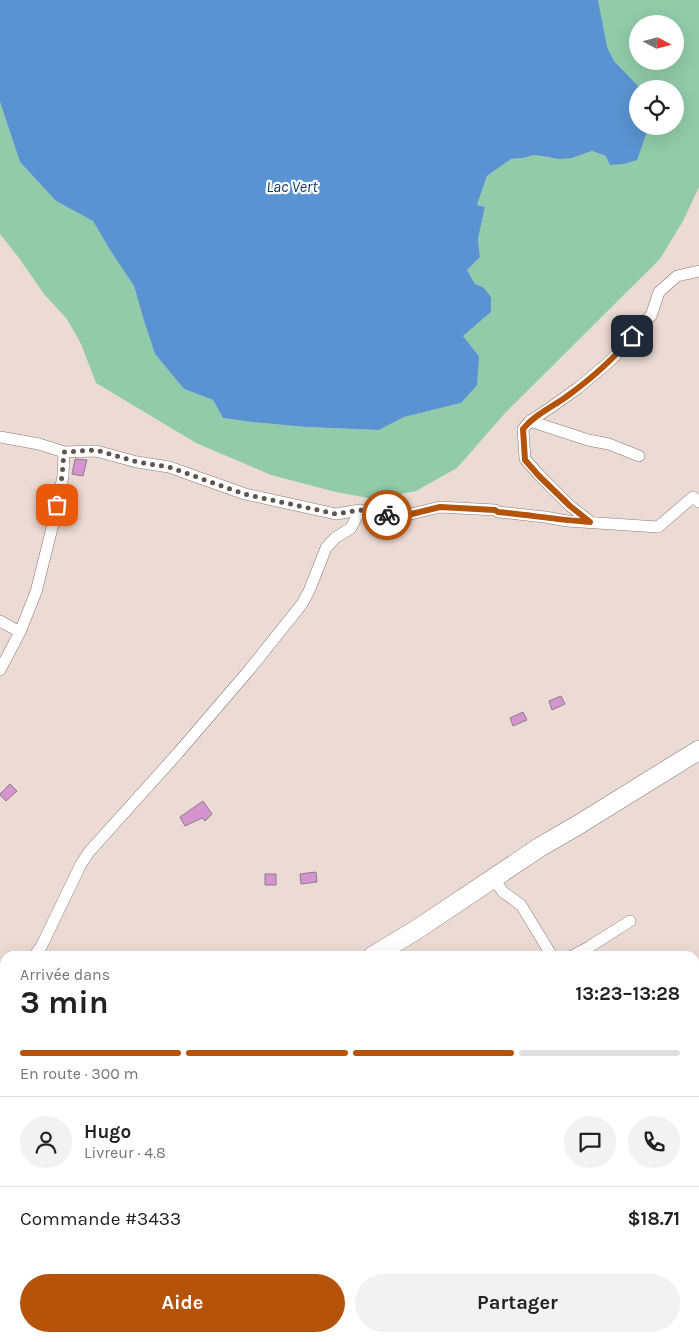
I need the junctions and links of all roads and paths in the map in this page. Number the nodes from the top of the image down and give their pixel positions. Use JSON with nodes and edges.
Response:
{"nodes":[{"id":1,"x":699,"y":271,"type":"edge"},
{"id":2,"x":530,"y":421,"type":"junction"},
{"id":3,"x":0,"y":437,"type":"edge"},
{"id":4,"x":64,"y":452,"type":"junction"},
{"id":5,"x":639,"y":456,"type":"dead end"},
{"id":6,"x":699,"y":502,"type":"edge"},
{"id":7,"x":360,"y":510,"type":"junction"},
{"id":8,"x":590,"y":522,"type":"junction"},
{"id":9,"x":0,"y":621,"type":"edge"},
{"id":10,"x":20,"y":632,"type":"junction"},
{"id":11,"x":0,"y":670,"type":"edge"},
{"id":12,"x":699,"y":750,"type":"edge"},
{"id":13,"x":493,"y":878,"type":"junction"},
{"id":14,"x":630,"y":921,"type":"dead end"},
{"id":15,"x":38,"y":951,"type":"edge"},
{"id":16,"x":381,"y":951,"type":"edge"},
{"id":17,"x":549,"y":951,"type":"edge"},
{"id":18,"x":581,"y":951,"type":"edge"}],
"edges":[{"from":1,"to":2,"type":"street"},
{"from":2,"to":5,"type":"street"},
{"from":2,"to":8,"type":"street"},
{"from":3,"to":4,"type":"street"},
{"from":4,"to":7,"type":"street"},
{"from":4,"to":10,"type":"street"},
{"from":6,"to":8,"type":"street"},
{"from":7,"to":8,"type":"street"},
{"from":7,"to":15,"type":"street"},
{"from":9,"to":10,"type":"street"},
{"from":10,"to":11,"type":"street"},
{"from":12,"to":13,"type":"highway"},
{"from":13,"to":16,"type":"highway"},
{"from":13,"to":17,"type":"street"},
{"from":14,"to":18,"type":"street"}]}
